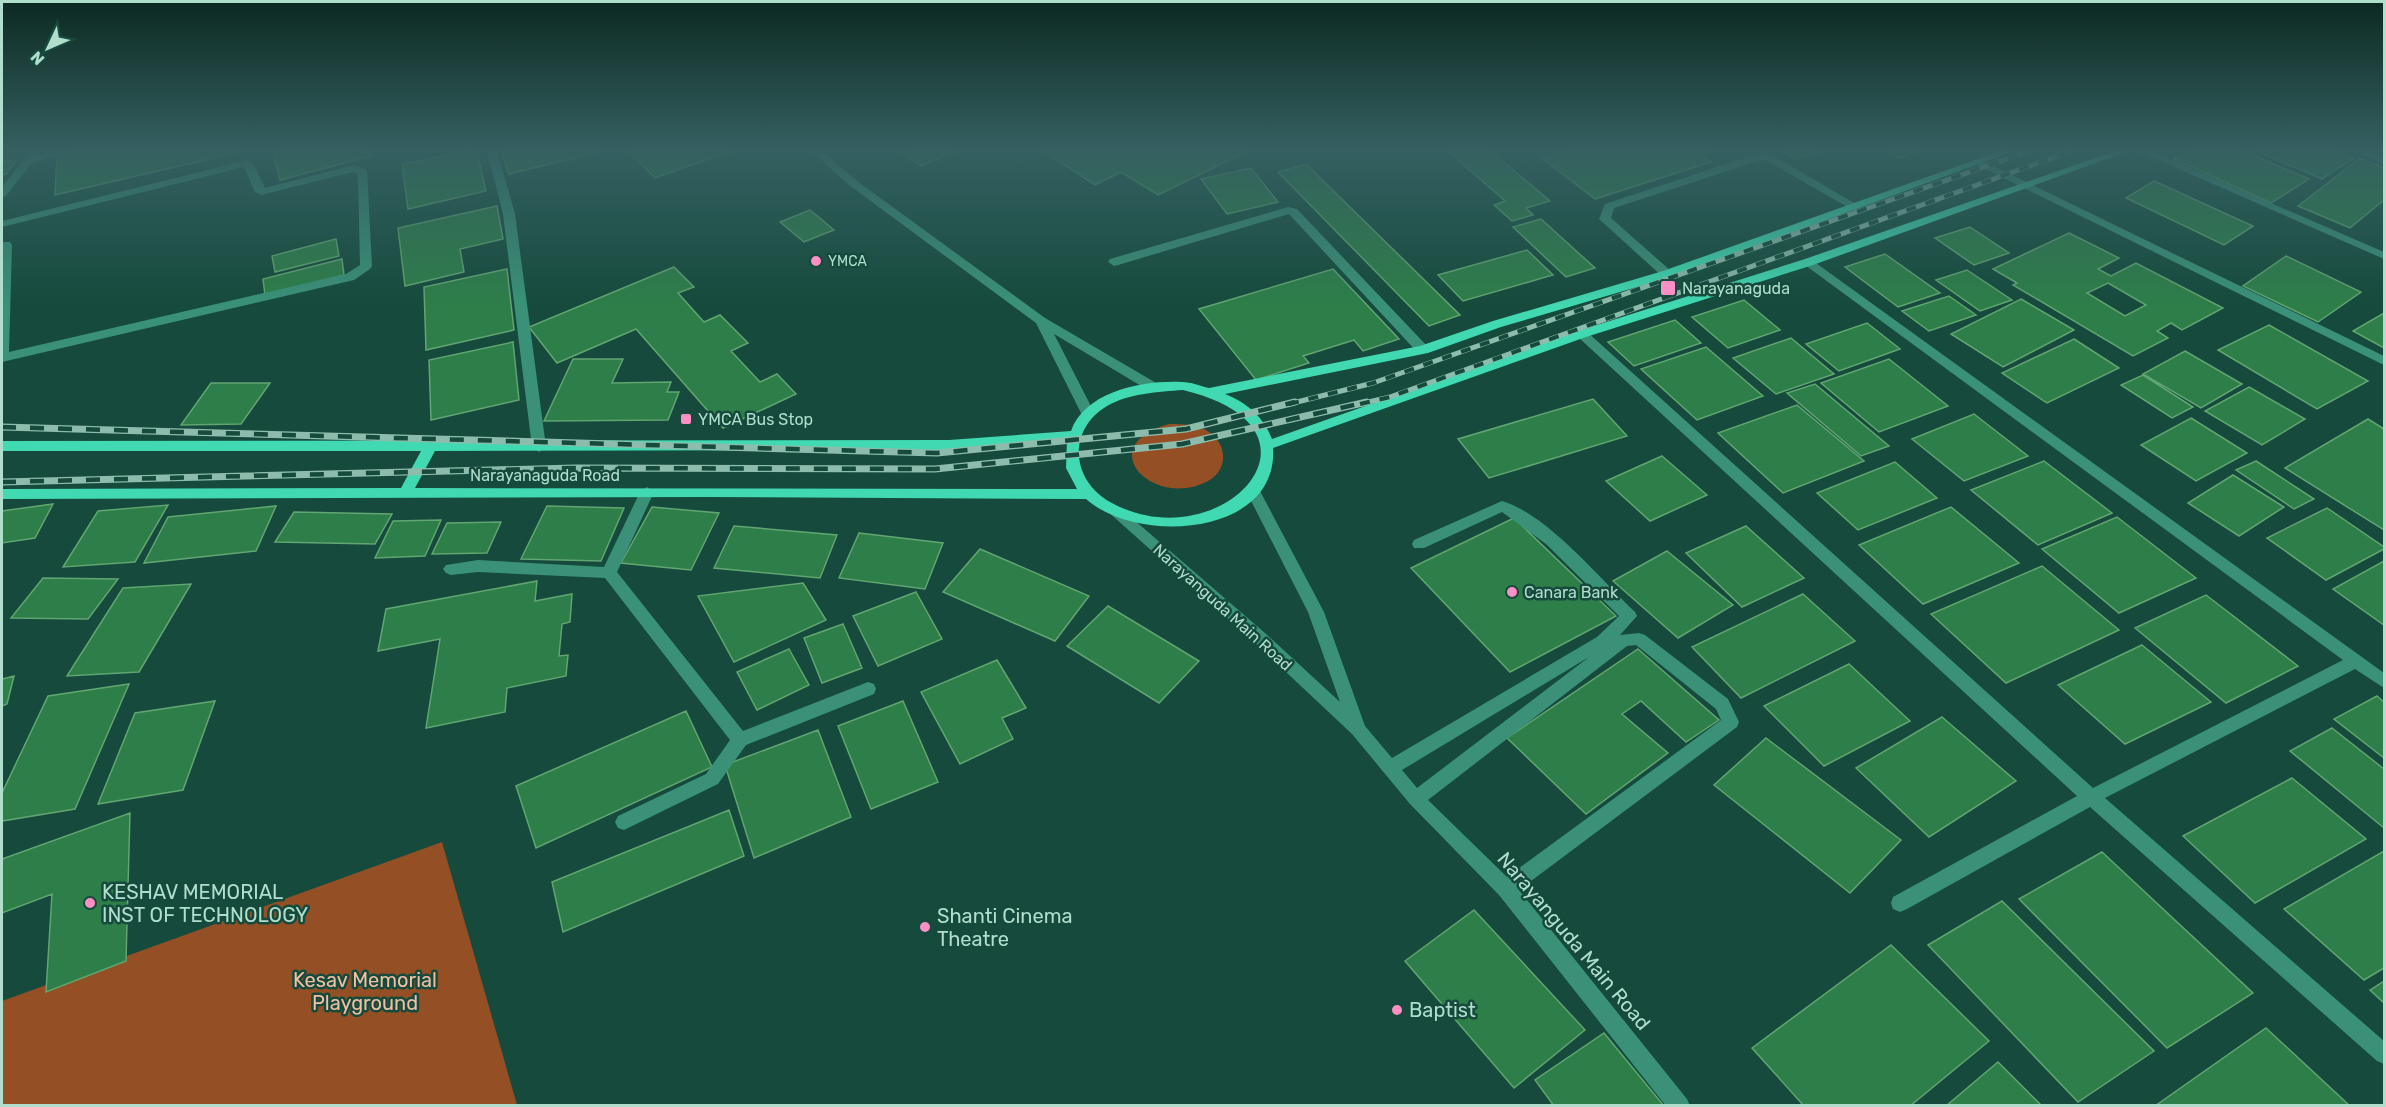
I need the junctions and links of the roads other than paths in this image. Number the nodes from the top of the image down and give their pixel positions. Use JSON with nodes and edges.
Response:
{"nodes":[{"id":1,"x":88,"y":203,"type":"edge"},
{"id":2,"x":364,"y":203,"type":"edge"},
{"id":3,"x":506,"y":203,"type":"edge"},
{"id":4,"x":880,"y":203,"type":"edge"},
{"id":5,"x":1619,"y":203,"type":"edge"},
{"id":6,"x":1848,"y":203,"type":"edge"},
{"id":7,"x":1867,"y":203,"type":"edge"},
{"id":8,"x":1974,"y":203,"type":"edge"},
{"id":9,"x":2064,"y":203,"type":"edge"},
{"id":10,"x":2262,"y":203,"type":"edge"},
{"id":11,"x":1855,"y":207,"type":"junction"},
{"id":12,"x":2,"y":224,"type":"edge"},
{"id":13,"x":2,"y":245,"type":"edge"},
{"id":14,"x":2385,"y":256,"type":"edge"},
{"id":15,"x":1114,"y":262,"type":"dead end"},
{"id":16,"x":1809,"y":262,"type":"junction"},
{"id":17,"x":1667,"y":274,"type":"junction"},
{"id":18,"x":1041,"y":321,"type":"junction"},
{"id":19,"x":1582,"y":334,"type":"junction"},
{"id":20,"x":1423,"y":350,"type":"junction"},
{"id":21,"x":2,"y":358,"type":"edge"},
{"id":22,"x":2385,"y":361,"type":"edge"},
{"id":23,"x":1153,"y":387,"type":"junction"},
{"id":24,"x":1212,"y":392,"type":"junction"},
{"id":25,"x":1088,"y":414,"type":"junction"},
{"id":26,"x":1075,"y":435,"type":"junction"},
{"id":27,"x":2,"y":446,"type":"edge"},
{"id":28,"x":1268,"y":446,"type":"junction"},
{"id":29,"x":430,"y":447,"type":"junction"},
{"id":30,"x":539,"y":447,"type":"junction"},
{"id":31,"x":1252,"y":491,"type":"junction"},
{"id":32,"x":647,"y":492,"type":"junction"},
{"id":33,"x":405,"y":493,"type":"junction"},
{"id":34,"x":2,"y":494,"type":"edge"},
{"id":35,"x":1089,"y":494,"type":"junction"},
{"id":36,"x":1113,"y":510,"type":"junction"},
{"id":37,"x":1419,"y":544,"type":"dead end"},
{"id":38,"x":451,"y":569,"type":"dead end"},
{"id":39,"x":609,"y":573,"type":"junction"},
{"id":40,"x":2356,"y":661,"type":"junction"},
{"id":41,"x":2385,"y":681,"type":"edge"},
{"id":42,"x":868,"y":689,"type":"dead end"},
{"id":43,"x":1358,"y":729,"type":"junction"},
{"id":44,"x":740,"y":740,"type":"junction"},
{"id":45,"x":1390,"y":768,"type":"junction"},
{"id":46,"x":2091,"y":797,"type":"junction"},
{"id":47,"x":1416,"y":799,"type":"junction"},
{"id":48,"x":624,"y":822,"type":"dead end"},
{"id":49,"x":1506,"y":889,"type":"junction"},
{"id":50,"x":1900,"y":903,"type":"dead end"},
{"id":51,"x":2385,"y":1054,"type":"edge"},
{"id":52,"x":1680,"y":1106,"type":"edge"}],
"edges":[{"from":1,"to":12,"type":"street"},
{"from":2,"to":21,"type":"street"},
{"from":3,"to":30,"type":"street"},
{"from":4,"to":18,"type":"street"},
{"from":5,"to":17,"type":"street"},
{"from":6,"to":11,"type":"street"},
{"from":7,"to":11,"type":"main road"},
{"from":8,"to":16,"type":"main road"},
{"from":9,"to":22,"type":"street"},
{"from":10,"to":14,"type":"street"},
{"from":11,"to":17,"type":"main road"},
{"from":13,"to":21,"type":"street"},
{"from":15,"to":20,"type":"street"},
{"from":16,"to":19,"type":"main road"},
{"from":16,"to":40,"type":"street"},
{"from":17,"to":20,"type":"main road"},
{"from":18,"to":23,"type":"street"},
{"from":18,"to":25,"type":"street"},
{"from":19,"to":28,"type":"main road"},
{"from":19,"to":46,"type":"street"},
{"from":20,"to":24,"type":"main road"},
{"from":23,"to":24,"type":"main road"},
{"from":23,"to":25,"type":"main road"},
{"from":24,"to":28,"type":"main road"},
{"from":25,"to":26,"type":"main road"},
{"from":26,"to":30,"type":"main road","name":"Narayanaguda Road"},
{"from":26,"to":35,"type":"main road"},
{"from":27,"to":29,"type":"main road","name":"Narayanaguda Road"},
{"from":28,"to":31,"type":"main road"},
{"from":29,"to":30,"type":"main road","name":"Narayanaguda Road"},
{"from":29,"to":33,"type":"main road"},
{"from":31,"to":36,"type":"main road"},
{"from":31,"to":43,"type":"street","name":"Narayanguda Main Road"},
{"from":32,"to":33,"type":"main road","name":"Narayanaguda Road"},
{"from":32,"to":35,"type":"main road","name":"Narayanaguda Road"},
{"from":32,"to":39,"type":"street"},
{"from":33,"to":34,"type":"main road","name":"Narayanaguda Road"},
{"from":35,"to":36,"type":"main road"},
{"from":36,"to":43,"type":"street","name":"Narayanguda Main Road"},
{"from":37,"to":45,"type":"street"},
{"from":38,"to":39,"type":"street"},
{"from":39,"to":44,"type":"street"},
{"from":40,"to":41,"type":"street"},
{"from":40,"to":46,"type":"street"},
{"from":42,"to":44,"type":"street"},
{"from":43,"to":45,"type":"street","name":"Narayanguda Main Road"},
{"from":44,"to":48,"type":"street"},
{"from":45,"to":47,"type":"street","name":"Narayanguda Main Road"},
{"from":46,"to":50,"type":"street"},
{"from":46,"to":51,"type":"street"},
{"from":47,"to":49,"type":"street","name":"Narayanguda Main Road"},
{"from":47,"to":49,"type":"street"},
{"from":49,"to":52,"type":"street","name":"Narayanguda Main Road"}]}
